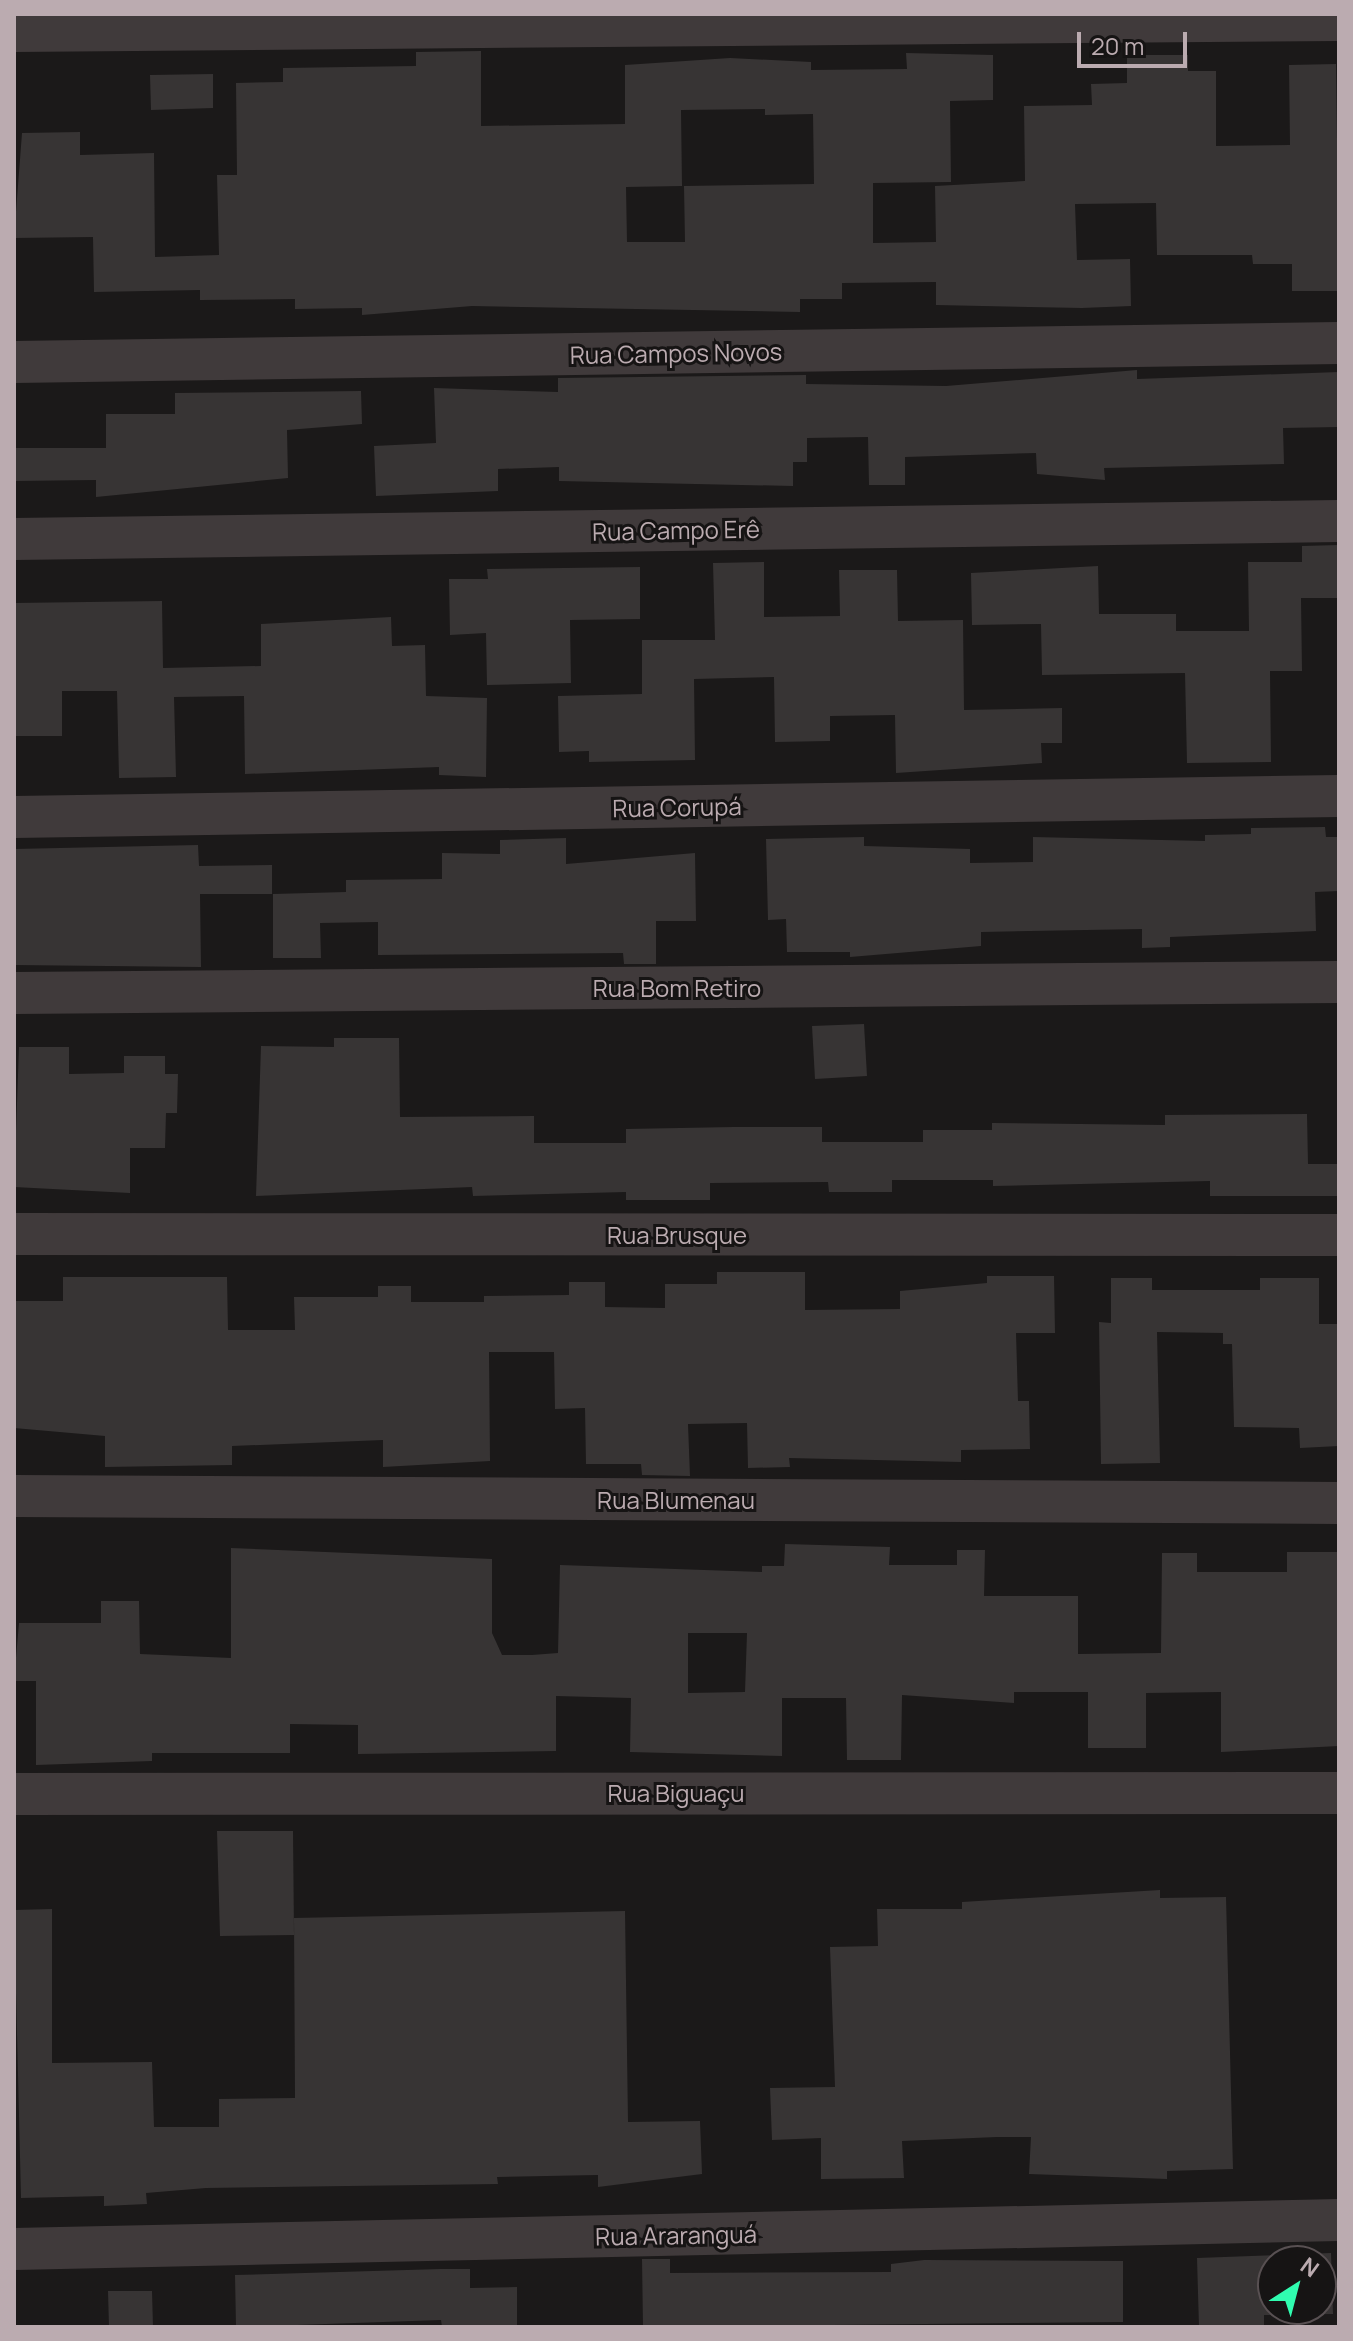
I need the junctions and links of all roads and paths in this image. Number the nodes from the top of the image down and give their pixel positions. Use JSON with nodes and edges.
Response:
{"nodes":[{"id":1,"x":1339,"y":20,"type":"edge"},
{"id":2,"x":14,"y":31,"type":"edge"},
{"id":3,"x":1339,"y":343,"type":"edge"},
{"id":4,"x":14,"y":362,"type":"edge"},
{"id":5,"x":1339,"y":521,"type":"edge"},
{"id":6,"x":14,"y":539,"type":"edge"},
{"id":7,"x":1339,"y":796,"type":"edge"},
{"id":8,"x":14,"y":817,"type":"edge"},
{"id":9,"x":1339,"y":982,"type":"edge"},
{"id":10,"x":14,"y":993,"type":"edge"},
{"id":11,"x":14,"y":1234,"type":"edge"},
{"id":12,"x":1339,"y":1235,"type":"edge"},
{"id":13,"x":14,"y":1496,"type":"edge"},
{"id":14,"x":1339,"y":1503,"type":"edge"},
{"id":15,"x":1339,"y":1793,"type":"edge"},
{"id":16,"x":14,"y":1794,"type":"edge"},
{"id":17,"x":1339,"y":2220,"type":"edge"},
{"id":18,"x":14,"y":2249,"type":"edge"}],
"edges":[{"from":1,"to":2,"type":"street"},
{"from":3,"to":4,"type":"street","name":"Rua Campos Novos"},
{"from":5,"to":6,"type":"street","name":"Rua Campo Erê"},
{"from":7,"to":8,"type":"street","name":"Rua Corupá"},
{"from":9,"to":10,"type":"street","name":"Rua Bom Retiro"},
{"from":11,"to":12,"type":"street","name":"Rua Brusque"},
{"from":13,"to":14,"type":"street","name":"Rua Blumenau"},
{"from":15,"to":16,"type":"street","name":"Rua Biguaçu"},
{"from":17,"to":18,"type":"street","name":"Rua Araranguá"}]}
